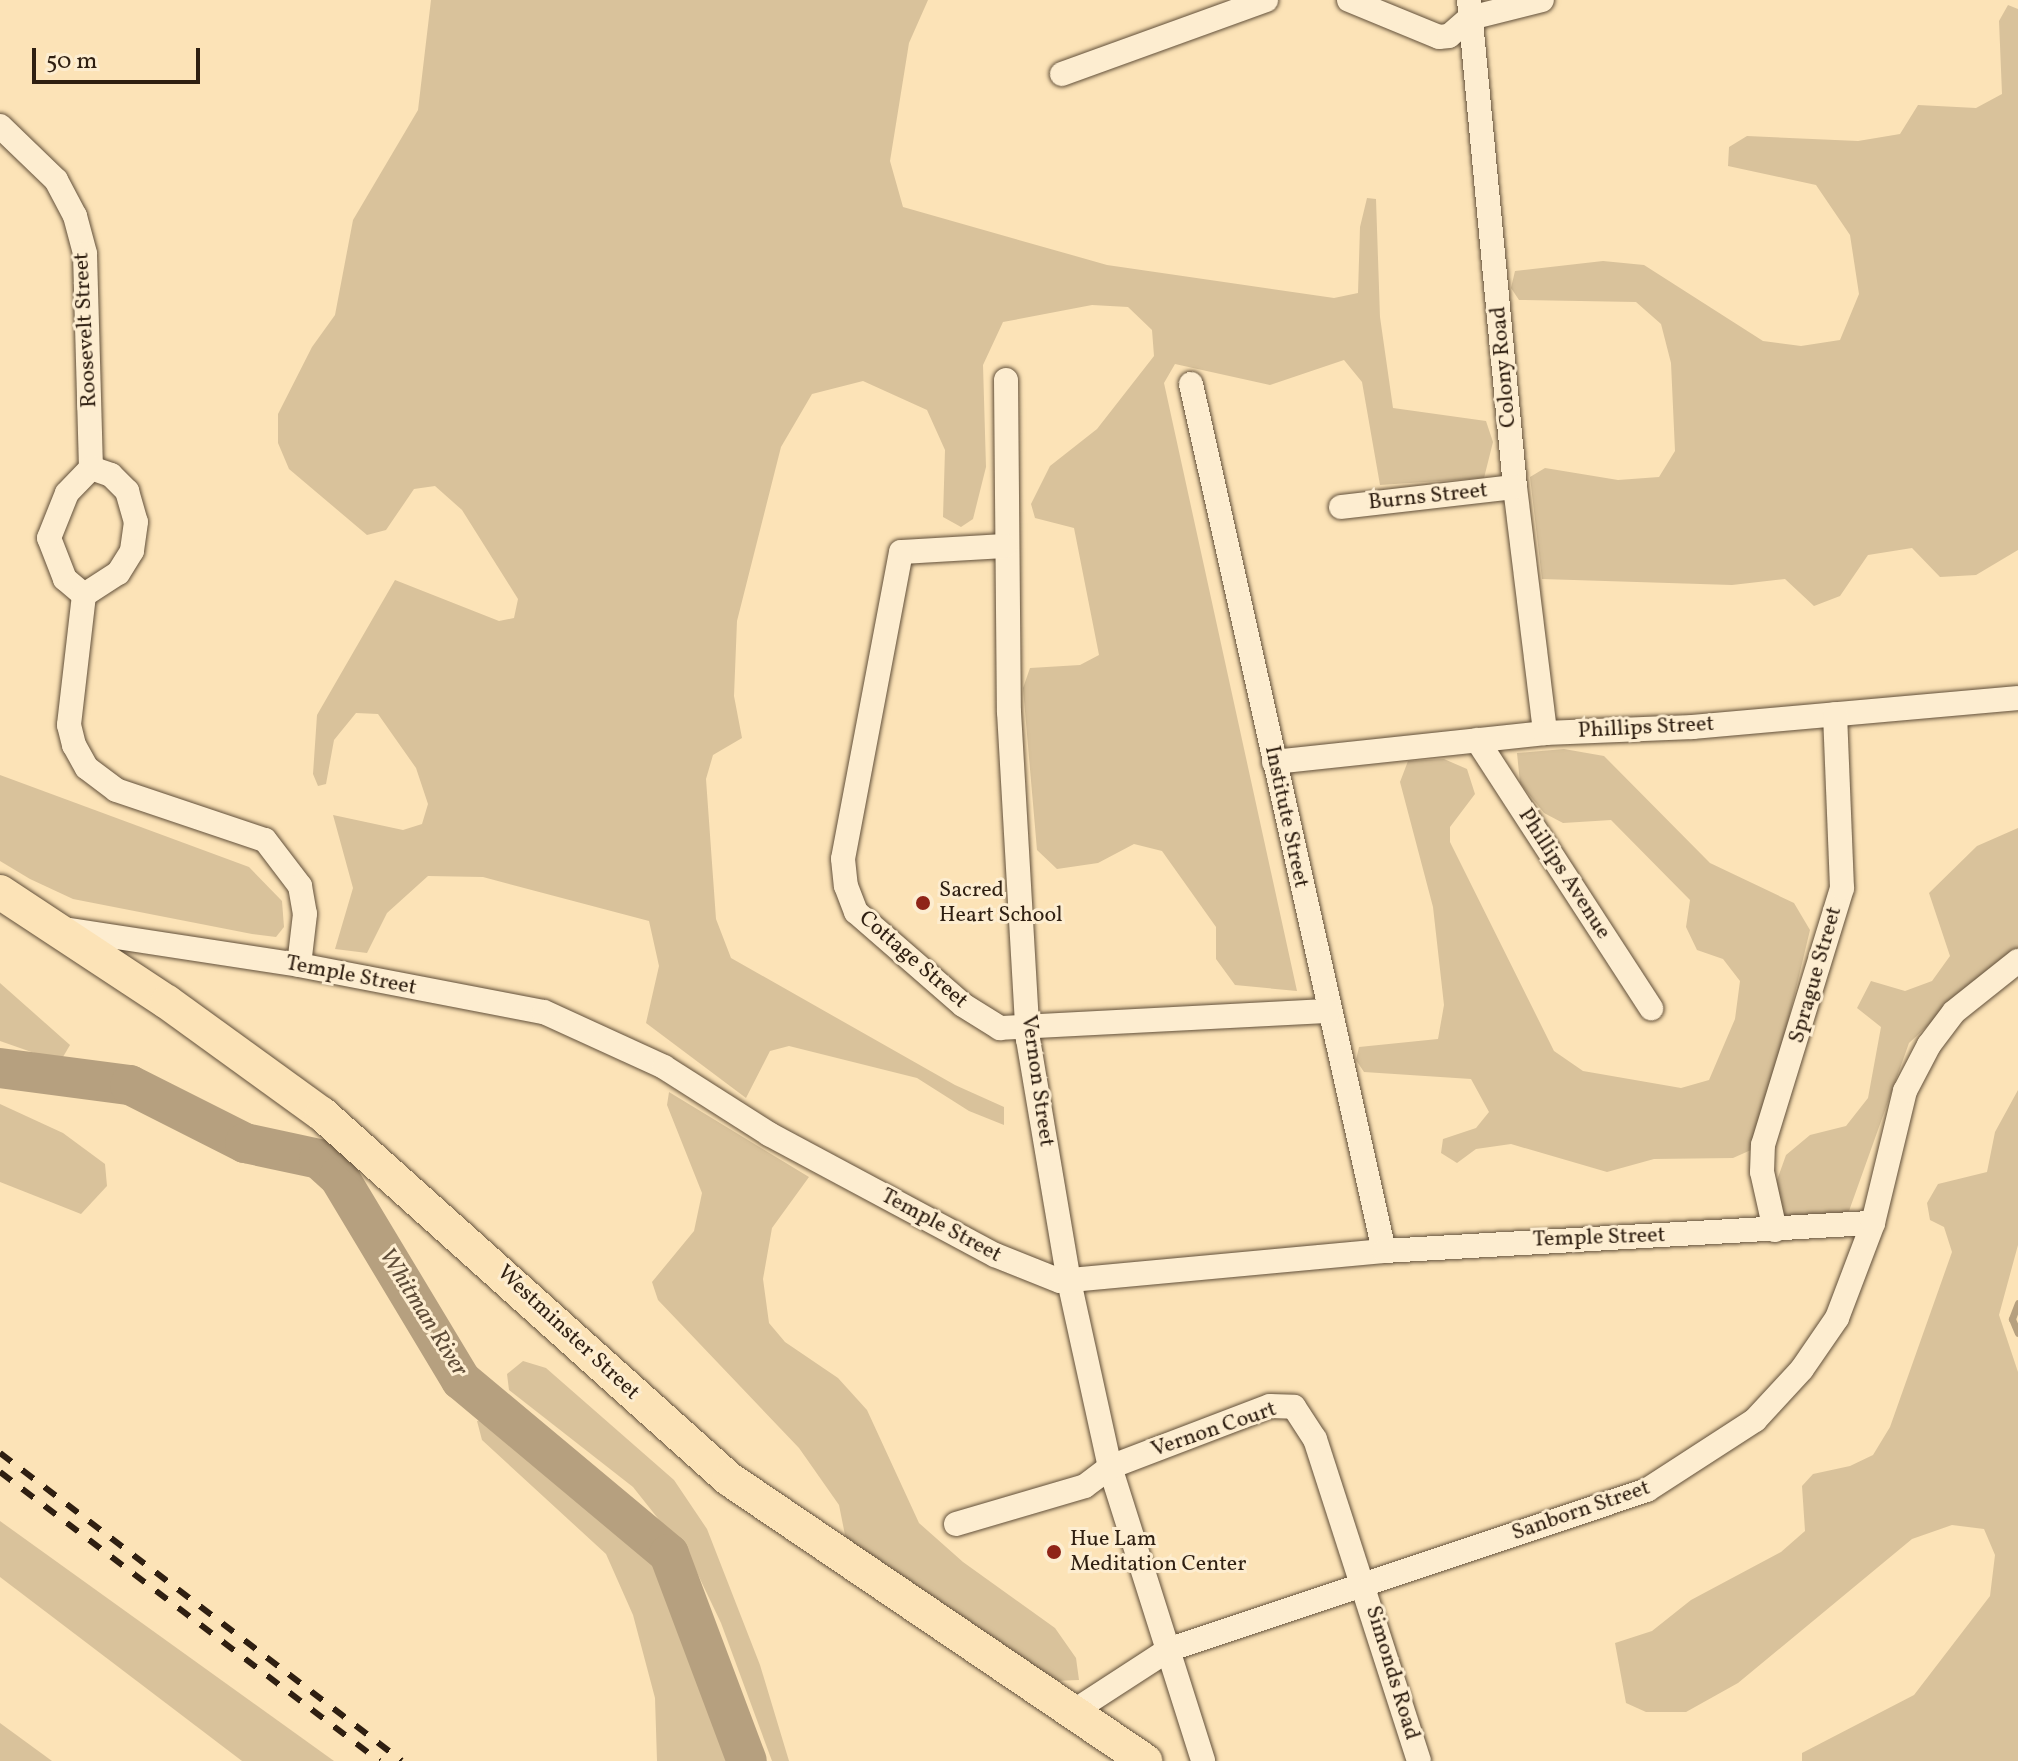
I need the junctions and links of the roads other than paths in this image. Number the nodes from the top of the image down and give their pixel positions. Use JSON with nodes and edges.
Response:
{"nodes":[{"id":1,"x":1266,"y":0,"type":"edge"},
{"id":2,"x":1349,"y":0,"type":"edge"},
{"id":3,"x":1542,"y":0,"type":"edge"},
{"id":4,"x":1470,"y":9,"type":"edge"},
{"id":5,"x":1062,"y":74,"type":"dead end"},
{"id":6,"x":0,"y":126,"type":"edge"},
{"id":7,"x":1006,"y":380,"type":"dead end"},
{"id":8,"x":1191,"y":384,"type":"dead end"},
{"id":9,"x":91,"y":468,"type":"junction"},
{"id":10,"x":1515,"y":487,"type":"junction"},
{"id":11,"x":1341,"y":507,"type":"dead end"},
{"id":12,"x":1005,"y":546,"type":"junction"},
{"id":13,"x":84,"y":595,"type":"junction"},
{"id":14,"x":2018,"y":698,"type":"edge"},
{"id":15,"x":1835,"y":714,"type":"junction"},
{"id":16,"x":1545,"y":733,"type":"junction"},
{"id":17,"x":1477,"y":740,"type":"junction"},
{"id":18,"x":1274,"y":762,"type":"junction"},
{"id":19,"x":0,"y":892,"type":"edge"},
{"id":20,"x":57,"y":928,"type":"junction"},
{"id":21,"x":2018,"y":961,"type":"edge"},
{"id":22,"x":299,"y":965,"type":"junction"},
{"id":23,"x":1651,"y":1008,"type":"dead end"},
{"id":24,"x":1329,"y":1011,"type":"junction"},
{"id":25,"x":1027,"y":1030,"type":"junction"},
{"id":26,"x":1873,"y":1223,"type":"junction"},
{"id":27,"x":1775,"y":1230,"type":"junction"},
{"id":28,"x":1384,"y":1251,"type":"junction"},
{"id":29,"x":1069,"y":1281,"type":"junction"},
{"id":30,"x":1110,"y":1467,"type":"junction"},
{"id":31,"x":956,"y":1524,"type":"dead end"},
{"id":32,"x":1364,"y":1584,"type":"junction"},
{"id":33,"x":1168,"y":1650,"type":"junction"},
{"id":34,"x":1071,"y":1713,"type":"junction"},
{"id":35,"x":1145,"y":1761,"type":"edge"},
{"id":36,"x":1203,"y":1761,"type":"edge"},
{"id":37,"x":1419,"y":1761,"type":"edge"}],
"edges":[{"from":1,"to":5,"type":"street"},
{"from":2,"to":4,"type":"street"},
{"from":3,"to":4,"type":"street"},
{"from":4,"to":10,"type":"street","name":"Colony Road"},
{"from":6,"to":9,"type":"street","name":"Roosevelt Street"},
{"from":7,"to":12,"type":"street","name":"Vernon Street"},
{"from":8,"to":18,"type":"street","name":"Institute Street"},
{"from":9,"to":13,"type":"street"},
{"from":9,"to":13,"type":"street"},
{"from":10,"to":11,"type":"street","name":"Burns Street"},
{"from":10,"to":16,"type":"street","name":"Colony Road"},
{"from":12,"to":25,"type":"street","name":"Vernon Street"},
{"from":12,"to":25,"type":"street","name":"Cottage Street"},
{"from":13,"to":22,"type":"street"},
{"from":14,"to":15,"type":"street","name":"Phillips Street"},
{"from":15,"to":16,"type":"street","name":"Phillips Street"},
{"from":15,"to":27,"type":"street","name":"Sprague Street"},
{"from":16,"to":17,"type":"street","name":"Phillips Street"},
{"from":17,"to":18,"type":"street","name":"Phillips Street"},
{"from":17,"to":23,"type":"street","name":"Phillips Avenue"},
{"from":18,"to":24,"type":"street","name":"Institute Street"},
{"from":19,"to":20,"type":"highway","name":"Westminster Street"},
{"from":20,"to":22,"type":"street","name":"Temple Street"},
{"from":20,"to":34,"type":"highway","name":"Westminster Street"},
{"from":21,"to":26,"type":"street","name":"Sanborn Street"},
{"from":22,"to":29,"type":"street","name":"Temple Street"},
{"from":24,"to":25,"type":"street","name":"Cottage Street"},
{"from":24,"to":28,"type":"street","name":"Institute Street"},
{"from":25,"to":29,"type":"street","name":"Vernon Street"},
{"from":26,"to":27,"type":"street","name":"Temple Street"},
{"from":26,"to":32,"type":"street","name":"Sanborn Street"},
{"from":27,"to":28,"type":"street","name":"Temple Street"},
{"from":28,"to":29,"type":"street","name":"Temple Street"},
{"from":29,"to":30,"type":"street","name":"Vernon Street"},
{"from":30,"to":31,"type":"street","name":"Vernon Court"},
{"from":30,"to":32,"type":"street","name":"Vernon Court"},
{"from":30,"to":33,"type":"street","name":"Vernon Street"},
{"from":32,"to":33,"type":"street","name":"Sanborn Street"},
{"from":32,"to":37,"type":"street","name":"Simonds Road"},
{"from":33,"to":34,"type":"street","name":"Sanborn Street"},
{"from":33,"to":36,"type":"street","name":"Vernon Street"},
{"from":34,"to":35,"type":"highway","name":"Westminster Street"}]}
